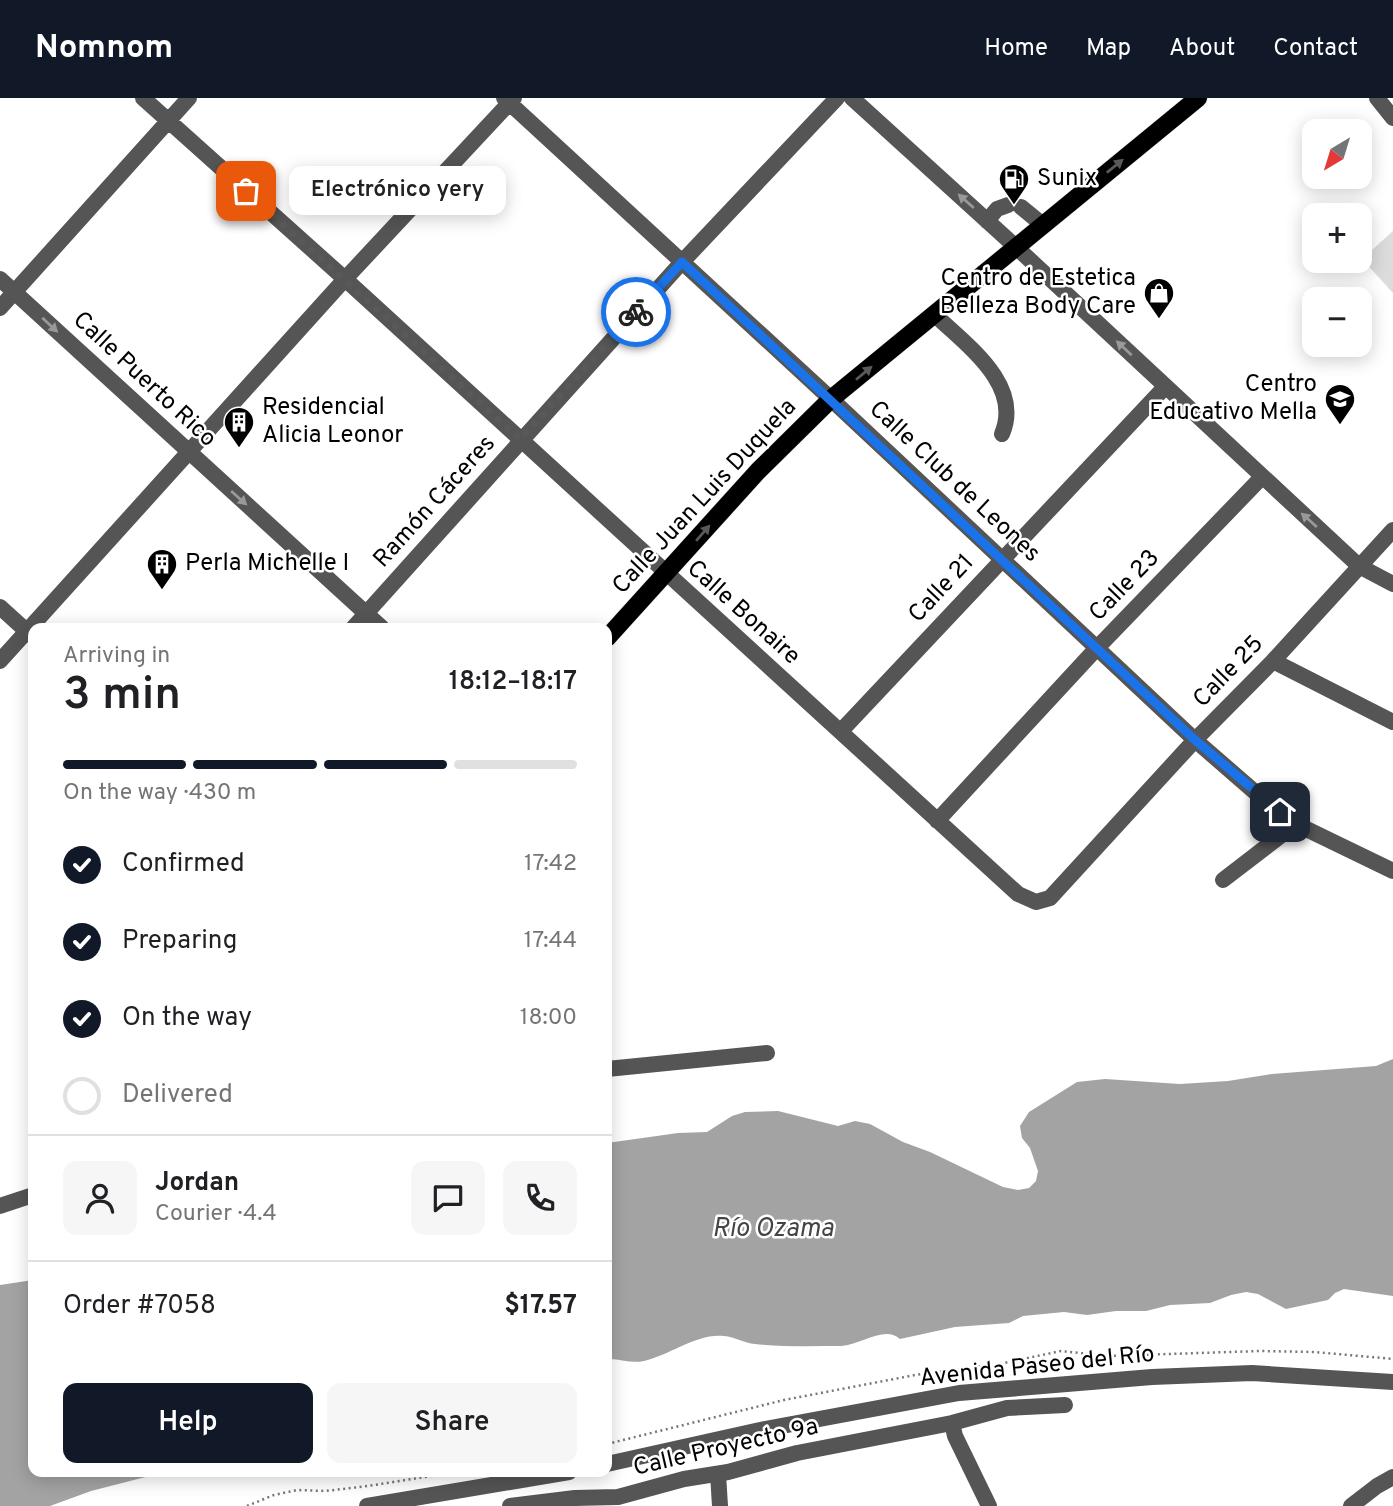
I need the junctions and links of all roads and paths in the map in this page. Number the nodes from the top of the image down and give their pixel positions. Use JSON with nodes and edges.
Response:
{"nodes":[{"id":1,"x":143,"y":98,"type":"edge"},
{"id":2,"x":189,"y":98,"type":"edge"},
{"id":3,"x":837,"y":98,"type":"edge"},
{"id":4,"x":852,"y":98,"type":"edge"},
{"id":5,"x":1198,"y":98,"type":"edge"},
{"id":6,"x":1377,"y":98,"type":"edge"},
{"id":7,"x":509,"y":100,"type":"edge"},
{"id":8,"x":1393,"y":118,"type":"edge"},
{"id":9,"x":167,"y":120,"type":"junction"},
{"id":10,"x":987,"y":220,"type":"junction"},
{"id":11,"x":1043,"y":225,"type":"junction"},
{"id":12,"x":1016,"y":247,"type":"junction"},
{"id":13,"x":682,"y":262,"type":"junction"},
{"id":14,"x":0,"y":279,"type":"edge"},
{"id":15,"x":345,"y":279,"type":"junction"},
{"id":16,"x":15,"y":292,"type":"junction"},
{"id":17,"x":0,"y":308,"type":"edge"},
{"id":18,"x":934,"y":314,"type":"junction"},
{"id":19,"x":1165,"y":387,"type":"junction"},
{"id":20,"x":831,"y":399,"type":"junction"},
{"id":21,"x":1002,"y":434,"type":"dead end"},
{"id":22,"x":520,"y":439,"type":"junction"},
{"id":23,"x":188,"y":452,"type":"junction"},
{"id":24,"x":1262,"y":477,"type":"junction"},
{"id":25,"x":1393,"y":530,"type":"edge"},
{"id":26,"x":1002,"y":558,"type":"junction"},
{"id":27,"x":1359,"y":566,"type":"junction"},
{"id":28,"x":667,"y":574,"type":"junction"},
{"id":29,"x":1393,"y":584,"type":"edge"},
{"id":30,"x":0,"y":607,"type":"edge"},
{"id":31,"x":366,"y":613,"type":"junction"},
{"id":32,"x":40,"y":623,"type":"edge"},
{"id":33,"x":357,"y":623,"type":"edge"},
{"id":34,"x":377,"y":623,"type":"edge"},
{"id":35,"x":28,"y":632,"type":"edge"},
{"id":36,"x":612,"y":633,"type":"edge"},
{"id":37,"x":28,"y":636,"type":"edge"},
{"id":38,"x":1096,"y":649,"type":"junction"},
{"id":39,"x":0,"y":661,"type":"edge"},
{"id":40,"x":1273,"y":661,"type":"junction"},
{"id":41,"x":1393,"y":722,"type":"edge"},
{"id":42,"x":841,"y":731,"type":"junction"},
{"id":43,"x":1195,"y":740,"type":"junction"},
{"id":44,"x":937,"y":821,"type":"junction"},
{"id":45,"x":1296,"y":824,"type":"junction"},
{"id":46,"x":1393,"y":871,"type":"edge"},
{"id":47,"x":1223,"y":880,"type":"dead end"},
{"id":48,"x":1036,"y":902,"type":"joint"},
{"id":49,"x":767,"y":1053,"type":"dead end"},
{"id":50,"x":612,"y":1068,"type":"edge"},
{"id":51,"x":28,"y":1197,"type":"edge"},
{"id":52,"x":0,"y":1206,"type":"edge"},
{"id":53,"x":1393,"y":1382,"type":"edge"},
{"id":54,"x":1065,"y":1405,"type":"dead end"},
{"id":55,"x":952,"y":1423,"type":"junction"},
{"id":56,"x":612,"y":1463,"type":"edge"},
{"id":57,"x":718,"y":1474,"type":"junction"},
{"id":58,"x":425,"y":1477,"type":"edge"},
{"id":59,"x":539,"y":1477,"type":"edge"},
{"id":60,"x":1393,"y":1477,"type":"edge"},
{"id":61,"x":617,"y":1502,"type":"edge"},
{"id":62,"x":247,"y":1506,"type":"edge"},
{"id":63,"x":367,"y":1506,"type":"edge"},
{"id":64,"x":510,"y":1506,"type":"edge"},
{"id":65,"x":720,"y":1506,"type":"edge"},
{"id":66,"x":989,"y":1506,"type":"edge"},
{"id":67,"x":1351,"y":1506,"type":"edge"}],
"edges":[{"from":1,"to":9,"type":"street","name":"Calle Bonaire"},
{"from":2,"to":9,"type":"street"},
{"from":3,"to":13,"type":"street","name":"Ramón Cáceres"},
{"from":10,"to":4,"type":"street","one_way":true},
{"from":11,"to":5,"type":"main road","name":"Calle Juan Luis Duquela","one_way":true},
{"from":6,"to":8,"type":"street"},
{"from":7,"to":13,"type":"street","name":"Calle Club de Leones"},
{"from":7,"to":15,"type":"street"},
{"from":9,"to":15,"type":"street","name":"Calle Bonaire"},
{"from":9,"to":16,"type":"street"},
{"from":10,"to":11,"type":"street"},
{"from":10,"to":12,"type":"street"},
{"from":11,"to":12,"type":"main road","name":"Calle Juan Luis Duquela"},
{"from":12,"to":18,"type":"main road","name":"Calle Juan Luis Duquela"},
{"from":19,"to":12,"type":"street","one_way":true},
{"from":13,"to":20,"type":"street","name":"Calle Club de Leones"},
{"from":13,"to":22,"type":"street","name":"Ramón Cáceres"},
{"from":14,"to":16,"type":"street","name":"Calle Puerto Rico"},
{"from":15,"to":22,"type":"street","name":"Calle Bonaire"},
{"from":15,"to":23,"type":"street"},
{"from":16,"to":17,"type":"street"},
{"from":16,"to":23,"type":"street","name":"Calle Puerto Rico","one_way":true},
{"from":20,"to":18,"type":"main road","name":"Calle Juan Luis Duquela","one_way":true},
{"from":18,"to":21,"type":"street"},
{"from":19,"to":24,"type":"street"},
{"from":19,"to":26,"type":"street","name":"Calle 21"},
{"from":20,"to":26,"type":"street","name":"Calle Club de Leones"},
{"from":28,"to":20,"type":"main road","name":"Calle Juan Luis Duquela","one_way":true},
{"from":22,"to":28,"type":"street","name":"Calle Bonaire"},
{"from":22,"to":31,"type":"street","name":"Ramón Cáceres"},
{"from":23,"to":31,"type":"street","name":"Calle Puerto Rico","one_way":true},
{"from":23,"to":32,"type":"street"},
{"from":27,"to":24,"type":"street","one_way":true},
{"from":24,"to":38,"type":"street","name":"Calle 23"},
{"from":25,"to":27,"type":"street","name":"Calle 25"},
{"from":26,"to":38,"type":"street","name":"Calle Club de Leones"},
{"from":26,"to":42,"type":"street","name":"Calle 21"},
{"from":27,"to":29,"type":"street"},
{"from":27,"to":40,"type":"street","name":"Calle 25"},
{"from":28,"to":36,"type":"main road","name":"Calle Juan Luis Duquela"},
{"from":28,"to":42,"type":"street","name":"Calle Bonaire"},
{"from":30,"to":35,"type":"street"},
{"from":31,"to":33,"type":"street","name":"Ramón Cáceres"},
{"from":31,"to":34,"type":"street","name":"Calle Puerto Rico"},
{"from":37,"to":39,"type":"street"},
{"from":38,"to":43,"type":"street","name":"Calle Club de Leones"},
{"from":38,"to":44,"type":"street","name":"Calle 23"},
{"from":40,"to":41,"type":"street"},
{"from":40,"to":43,"type":"street","name":"Calle 25"},
{"from":42,"to":44,"type":"street","name":"Calle Bonaire"},
{"from":43,"to":45,"type":"street","name":"Calle Club de Leones"},
{"from":43,"to":48,"type":"street","name":"Calle 25"},
{"from":44,"to":48,"type":"street","name":"Calle Bonaire"},
{"from":45,"to":46,"type":"street","name":"Calle Club de Leones"},
{"from":45,"to":47,"type":"street"},
{"from":49,"to":50,"type":"street"},
{"from":51,"to":52,"type":"street"},
{"from":53,"to":56,"type":"street","name":"Avenida Paseo del Río"},
{"from":54,"to":55,"type":"street","name":"Calle Proyecto 9a"},
{"from":55,"to":57,"type":"street","name":"Calle Proyecto 9a"},
{"from":55,"to":66,"type":"street"},
{"from":57,"to":61,"type":"street","name":"Calle Proyecto 9a"},
{"from":57,"to":65,"type":"street"},
{"from":58,"to":62,"type":"path"},
{"from":59,"to":63,"type":"street"},
{"from":60,"to":67,"type":"street"},
{"from":61,"to":64,"type":"street","name":"Calle Proyecto 9a"}]}
